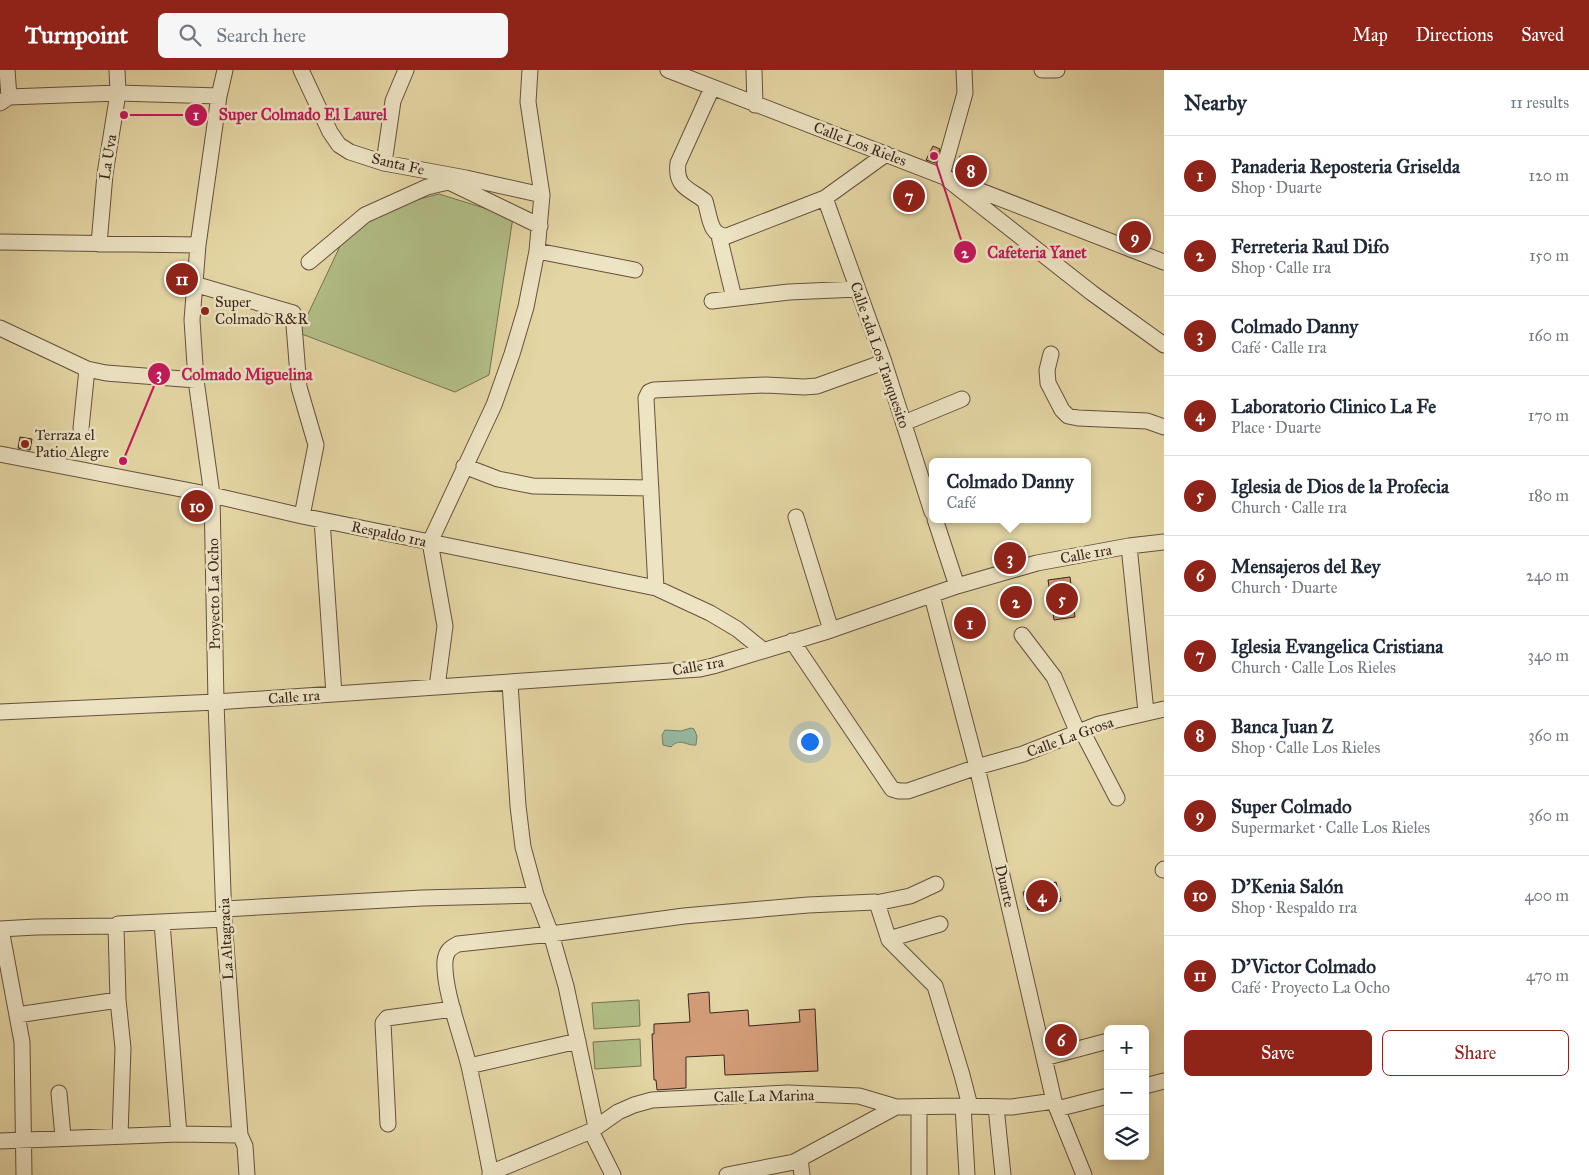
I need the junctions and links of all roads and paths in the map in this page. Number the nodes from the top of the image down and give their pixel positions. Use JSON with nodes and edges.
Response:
{"nodes":[{"id":1,"x":8,"y":70,"type":"edge"},
{"id":2,"x":117,"y":70,"type":"edge"},
{"id":3,"x":225,"y":70,"type":"edge"},
{"id":4,"x":302,"y":70,"type":"edge"},
{"id":5,"x":406,"y":70,"type":"edge"},
{"id":6,"x":530,"y":70,"type":"edge"},
{"id":7,"x":668,"y":70,"type":"edge"},
{"id":8,"x":754,"y":70,"type":"edge"},
{"id":9,"x":964,"y":70,"type":"edge"},
{"id":10,"x":1042,"y":70,"type":"edge"},
{"id":11,"x":1057,"y":70,"type":"edge"},
{"id":12,"x":712,"y":88,"type":"junction"},
{"id":13,"x":118,"y":93,"type":"junction"},
{"id":14,"x":219,"y":96,"type":"junction"},
{"id":15,"x":4,"y":100,"type":"edge"},
{"id":16,"x":755,"y":104,"type":"junction"},
{"id":17,"x":886,"y":154,"type":"junction"},
{"id":18,"x":384,"y":163,"type":"junction"},
{"id":19,"x":942,"y":175,"type":"junction"},
{"id":20,"x":466,"y":178,"type":"junction"},
{"id":21,"x":449,"y":182,"type":"junction"},
{"id":22,"x":542,"y":195,"type":"junction"},
{"id":23,"x":825,"y":198,"type":"junction"},
{"id":24,"x":540,"y":226,"type":"junction"},
{"id":25,"x":719,"y":236,"type":"junction"},
{"id":26,"x":0,"y":242,"type":"edge"},
{"id":27,"x":99,"y":244,"type":"junction"},
{"id":28,"x":198,"y":246,"type":"junction"},
{"id":29,"x":537,"y":252,"type":"junction"},
{"id":30,"x":309,"y":262,"type":"dead end"},
{"id":31,"x":1164,"y":262,"type":"edge"},
{"id":32,"x":635,"y":270,"type":"dead end"},
{"id":33,"x":194,"y":284,"type":"junction"},
{"id":34,"x":858,"y":289,"type":"junction"},
{"id":35,"x":734,"y":298,"type":"junction"},
{"id":36,"x":712,"y":301,"type":"dead end"},
{"id":37,"x":0,"y":328,"type":"edge"},
{"id":38,"x":1164,"y":346,"type":"edge"},
{"id":39,"x":1051,"y":354,"type":"dead end"},
{"id":40,"x":884,"y":362,"type":"junction"},
{"id":41,"x":87,"y":369,"type":"junction"},
{"id":42,"x":196,"y":380,"type":"junction"},
{"id":43,"x":962,"y":399,"type":"dead end"},
{"id":44,"x":904,"y":423,"type":"junction"},
{"id":45,"x":1164,"y":427,"type":"edge"},
{"id":46,"x":81,"y":428,"type":"dead end"},
{"id":47,"x":0,"y":454,"type":"edge"},
{"id":48,"x":464,"y":466,"type":"junction"},
{"id":49,"x":651,"y":488,"type":"junction"},
{"id":50,"x":212,"y":495,"type":"junction"},
{"id":51,"x":929,"y":502,"type":"edge"},
{"id":52,"x":302,"y":516,"type":"junction"},
{"id":53,"x":796,"y":516,"type":"dead end"},
{"id":54,"x":322,"y":520,"type":"junction"},
{"id":55,"x":936,"y":523,"type":"edge"},
{"id":56,"x":430,"y":542,"type":"junction"},
{"id":57,"x":1164,"y":542,"type":"edge"},
{"id":58,"x":1129,"y":546,"type":"junction"},
{"id":59,"x":957,"y":586,"type":"junction"},
{"id":60,"x":656,"y":588,"type":"junction"},
{"id":61,"x":932,"y":596,"type":"junction"},
{"id":62,"x":832,"y":630,"type":"junction"},
{"id":63,"x":1022,"y":635,"type":"dead end"},
{"id":64,"x":792,"y":641,"type":"junction"},
{"id":65,"x":763,"y":650,"type":"junction"},
{"id":66,"x":510,"y":683,"type":"junction"},
{"id":67,"x":437,"y":687,"type":"junction"},
{"id":68,"x":334,"y":694,"type":"junction"},
{"id":69,"x":216,"y":702,"type":"junction"},
{"id":70,"x":1164,"y":709,"type":"edge"},
{"id":71,"x":0,"y":712,"type":"edge"},
{"id":72,"x":1146,"y":712,"type":"junction"},
{"id":73,"x":1080,"y":732,"type":"junction"},
{"id":74,"x":977,"y":767,"type":"junction"},
{"id":75,"x":1117,"y":798,"type":"dead end"},
{"id":76,"x":936,"y":884,"type":"dead end"},
{"id":77,"x":536,"y":895,"type":"junction"},
{"id":78,"x":876,"y":903,"type":"junction"},
{"id":79,"x":224,"y":914,"type":"junction"},
{"id":80,"x":162,"y":923,"type":"junction"},
{"id":81,"x":940,"y":924,"type":"dead end"},
{"id":82,"x":116,"y":926,"type":"junction"},
{"id":83,"x":0,"y":929,"type":"edge"},
{"id":84,"x":552,"y":934,"type":"junction"},
{"id":85,"x":889,"y":939,"type":"junction"},
{"id":86,"x":118,"y":1000,"type":"junction"},
{"id":87,"x":453,"y":1008,"type":"junction"},
{"id":88,"x":17,"y":1015,"type":"junction"},
{"id":89,"x":578,"y":1041,"type":"junction"},
{"id":90,"x":1104,"y":1042,"type":"edge"},
{"id":91,"x":1044,"y":1058,"type":"junction"},
{"id":92,"x":469,"y":1066,"type":"junction"},
{"id":93,"x":1164,"y":1081,"type":"edge"},
{"id":94,"x":1149,"y":1085,"type":"edge"},
{"id":95,"x":59,"y":1093,"type":"dead end"},
{"id":96,"x":1104,"y":1097,"type":"edge"},
{"id":97,"x":1055,"y":1105,"type":"junction"},
{"id":98,"x":966,"y":1106,"type":"junction"},
{"id":99,"x":896,"y":1107,"type":"junction"},
{"id":100,"x":920,"y":1107,"type":"junction"},
{"id":101,"x":996,"y":1107,"type":"junction"},
{"id":102,"x":388,"y":1124,"type":"dead end"},
{"id":103,"x":594,"y":1129,"type":"junction"},
{"id":104,"x":179,"y":1134,"type":"junction"},
{"id":105,"x":240,"y":1135,"type":"junction"},
{"id":106,"x":120,"y":1136,"type":"junction"},
{"id":107,"x":63,"y":1137,"type":"junction"},
{"id":108,"x":23,"y":1140,"type":"junction"},
{"id":109,"x":0,"y":1141,"type":"edge"},
{"id":110,"x":800,"y":1159,"type":"junction"},
{"id":111,"x":490,"y":1174,"type":"edge"},
{"id":112,"x":24,"y":1175,"type":"edge"},
{"id":113,"x":247,"y":1175,"type":"edge"},
{"id":114,"x":613,"y":1175,"type":"edge"},
{"id":115,"x":727,"y":1175,"type":"edge"},
{"id":116,"x":802,"y":1175,"type":"edge"},
{"id":117,"x":919,"y":1175,"type":"edge"},
{"id":118,"x":967,"y":1175,"type":"edge"},
{"id":119,"x":1003,"y":1175,"type":"edge"},
{"id":120,"x":1084,"y":1175,"type":"edge"}],
"edges":[{"from":1,"to":15,"type":"street"},
{"from":2,"to":13,"type":"street","name":"La Uva"},
{"from":3,"to":14,"type":"street","name":"Proyecto La Ocho"},
{"from":4,"to":18,"type":"street","name":"Santa Fe"},
{"from":5,"to":18,"type":"street"},
{"from":6,"to":22,"type":"street"},
{"from":7,"to":12,"type":"street","name":"Calle Los Rieles"},
{"from":8,"to":16,"type":"street"},
{"from":9,"to":19,"type":"street"},
{"from":10,"to":11,"type":"street"},
{"from":12,"to":16,"type":"street","name":"Calle Los Rieles"},
{"from":12,"to":25,"type":"street"},
{"from":13,"to":14,"type":"street"},
{"from":13,"to":15,"type":"street"},
{"from":13,"to":27,"type":"street","name":"La Uva"},
{"from":14,"to":28,"type":"street","name":"Proyecto La Ocho"},
{"from":16,"to":17,"type":"street","name":"Calle Los Rieles"},
{"from":17,"to":19,"type":"street","name":"Calle Los Rieles"},
{"from":17,"to":23,"type":"street"},
{"from":18,"to":20,"type":"street","name":"Santa Fe"},
{"from":19,"to":31,"type":"street","name":"Calle Los Rieles"},
{"from":19,"to":38,"type":"street"},
{"from":20,"to":21,"type":"street"},
{"from":20,"to":22,"type":"street","name":"Santa Fe"},
{"from":21,"to":24,"type":"street"},
{"from":21,"to":30,"type":"street"},
{"from":22,"to":24,"type":"street"},
{"from":23,"to":25,"type":"street"},
{"from":23,"to":34,"type":"street","name":"Calle 2da Los Tanquesito"},
{"from":24,"to":29,"type":"street"},
{"from":25,"to":35,"type":"street"},
{"from":26,"to":27,"type":"street"},
{"from":27,"to":28,"type":"street"},
{"from":28,"to":33,"type":"street","name":"Proyecto La Ocho"},
{"from":29,"to":32,"type":"street"},
{"from":29,"to":48,"type":"street"},
{"from":33,"to":42,"type":"street","name":"Proyecto La Ocho"},
{"from":33,"to":52,"type":"street"},
{"from":34,"to":35,"type":"street"},
{"from":34,"to":40,"type":"street","name":"Calle 2da Los Tanquesito"},
{"from":35,"to":36,"type":"street"},
{"from":37,"to":41,"type":"street"},
{"from":39,"to":45,"type":"street"},
{"from":40,"to":44,"type":"street","name":"Calle 2da Los Tanquesito"},
{"from":40,"to":49,"type":"street"},
{"from":41,"to":42,"type":"street"},
{"from":41,"to":46,"type":"street"},
{"from":42,"to":50,"type":"street","name":"Proyecto La Ocho"},
{"from":43,"to":44,"type":"street"},
{"from":44,"to":51,"type":"street","name":"Calle 2da Los Tanquesito"},
{"from":47,"to":50,"type":"street","name":"Respaldo 1ra"},
{"from":48,"to":49,"type":"street"},
{"from":48,"to":56,"type":"street"},
{"from":49,"to":60,"type":"street"},
{"from":50,"to":52,"type":"street","name":"Respaldo 1ra"},
{"from":50,"to":69,"type":"street","name":"Proyecto La Ocho"},
{"from":52,"to":54,"type":"street","name":"Respaldo 1ra"},
{"from":53,"to":62,"type":"street"},
{"from":54,"to":56,"type":"street","name":"Respaldo 1ra"},
{"from":54,"to":68,"type":"street"},
{"from":55,"to":59,"type":"street"},
{"from":56,"to":60,"type":"street","name":"Respaldo 1ra"},
{"from":56,"to":67,"type":"street"},
{"from":57,"to":58,"type":"street","name":"Calle 1ra"},
{"from":58,"to":59,"type":"street","name":"Calle 1ra"},
{"from":58,"to":72,"type":"street"},
{"from":59,"to":61,"type":"street","name":"Calle 1ra"},
{"from":60,"to":65,"type":"street","name":"Respaldo 1ra"},
{"from":61,"to":62,"type":"street","name":"Calle 1ra"},
{"from":61,"to":74,"type":"street","name":"Duarte"},
{"from":62,"to":64,"type":"street","name":"Calle 1ra"},
{"from":63,"to":73,"type":"street"},
{"from":64,"to":65,"type":"street","name":"Calle 1ra"},
{"from":64,"to":74,"type":"street","name":"Calle La Grosa"},
{"from":65,"to":66,"type":"street","name":"Calle 1ra"},
{"from":66,"to":67,"type":"street","name":"Calle 1ra"},
{"from":66,"to":77,"type":"street"},
{"from":67,"to":68,"type":"street","name":"Calle 1ra"},
{"from":68,"to":69,"type":"street","name":"Calle 1ra"},
{"from":69,"to":71,"type":"street","name":"Calle 1ra"},
{"from":69,"to":79,"type":"street","name":"La Altagracia"},
{"from":70,"to":72,"type":"street","name":"Calle La Grosa"},
{"from":72,"to":73,"type":"street","name":"Calle La Grosa"},
{"from":73,"to":74,"type":"street","name":"Calle La Grosa"},
{"from":73,"to":75,"type":"street"},
{"from":74,"to":91,"type":"street","name":"Duarte"},
{"from":76,"to":78,"type":"street"},
{"from":77,"to":79,"type":"street"},
{"from":77,"to":84,"type":"street"},
{"from":78,"to":84,"type":"street"},
{"from":78,"to":85,"type":"street"},
{"from":79,"to":80,"type":"street"},
{"from":79,"to":105,"type":"street","name":"La Altagracia"},
{"from":80,"to":82,"type":"street"},
{"from":80,"to":104,"type":"street"},
{"from":81,"to":85,"type":"street"},
{"from":82,"to":83,"type":"street"},
{"from":82,"to":86,"type":"street"},
{"from":83,"to":88,"type":"street"},
{"from":84,"to":87,"type":"street"},
{"from":84,"to":89,"type":"street"},
{"from":85,"to":98,"type":"street"},
{"from":86,"to":88,"type":"street"},
{"from":86,"to":106,"type":"street"},
{"from":87,"to":92,"type":"street"},
{"from":87,"to":102,"type":"street"},
{"from":88,"to":108,"type":"street"},
{"from":89,"to":92,"type":"street"},
{"from":89,"to":103,"type":"street"},
{"from":90,"to":91,"type":"street"},
{"from":91,"to":97,"type":"street","name":"Duarte"},
{"from":92,"to":111,"type":"street"},
{"from":93,"to":94,"type":"street"},
{"from":95,"to":107,"type":"street"},
{"from":96,"to":97,"type":"street","name":"Calle La Marina"},
{"from":97,"to":101,"type":"street","name":"Calle La Marina"},
{"from":97,"to":120,"type":"street","name":"Duarte"},
{"from":98,"to":100,"type":"street","name":"Calle La Marina"},
{"from":98,"to":101,"type":"street","name":"Calle La Marina"},
{"from":98,"to":118,"type":"street"},
{"from":99,"to":100,"type":"street","name":"Calle La Marina"},
{"from":99,"to":103,"type":"street","name":"Calle La Marina"},
{"from":99,"to":110,"type":"street"},
{"from":100,"to":117,"type":"street"},
{"from":101,"to":119,"type":"street"},
{"from":103,"to":111,"type":"street","name":"Calle La Marina"},
{"from":103,"to":114,"type":"street"},
{"from":104,"to":105,"type":"street"},
{"from":104,"to":106,"type":"street"},
{"from":105,"to":113,"type":"street","name":"La Altagracia"},
{"from":106,"to":107,"type":"street"},
{"from":107,"to":108,"type":"street"},
{"from":108,"to":109,"type":"street"},
{"from":108,"to":112,"type":"street"},
{"from":110,"to":115,"type":"street"},
{"from":110,"to":116,"type":"street"}]}
